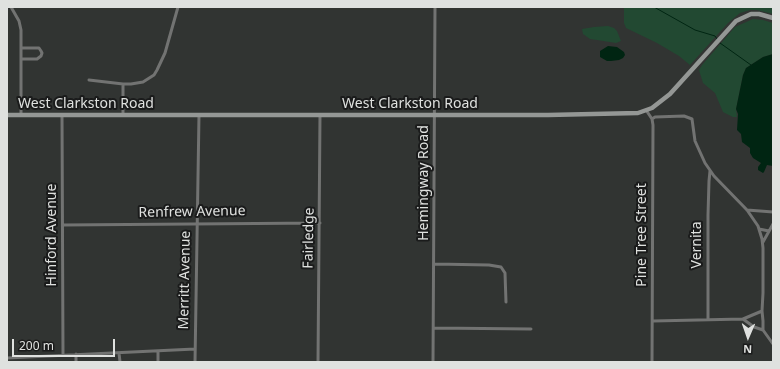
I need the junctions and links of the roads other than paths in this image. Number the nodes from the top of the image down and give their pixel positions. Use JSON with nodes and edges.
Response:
{"nodes":[{"id":1,"x":11,"y":7,"type":"edge"},
{"id":2,"x":178,"y":7,"type":"edge"},
{"id":3,"x":435,"y":7,"type":"edge"},
{"id":4,"x":773,"y":18,"type":"edge"},
{"id":5,"x":21,"y":48,"type":"junction"},
{"id":6,"x":21,"y":59,"type":"junction"},
{"id":7,"x":90,"y":80,"type":"dead end"},
{"id":8,"x":123,"y":84,"type":"junction"},
{"id":9,"x":646,"y":110,"type":"junction"},
{"id":10,"x":7,"y":115,"type":"edge"},
{"id":11,"x":21,"y":115,"type":"junction"},
{"id":12,"x":62,"y":115,"type":"junction"},
{"id":13,"x":123,"y":115,"type":"junction"},
{"id":14,"x":199,"y":115,"type":"junction"},
{"id":15,"x":320,"y":115,"type":"junction"},
{"id":16,"x":435,"y":115,"type":"junction"},
{"id":17,"x":652,"y":119,"type":"junction"},
{"id":18,"x":710,"y":171,"type":"junction"},
{"id":19,"x":747,"y":210,"type":"junction"},
{"id":20,"x":773,"y":212,"type":"edge"},
{"id":21,"x":320,"y":223,"type":"junction"},
{"id":22,"x":197,"y":224,"type":"junction"},
{"id":23,"x":773,"y":224,"type":"edge"},
{"id":24,"x":63,"y":225,"type":"junction"},
{"id":25,"x":759,"y":229,"type":"junction"},
{"id":26,"x":770,"y":232,"type":"junction"},
{"id":27,"x":762,"y":243,"type":"junction"},
{"id":28,"x":435,"y":264,"type":"junction"},
{"id":29,"x":506,"y":302,"type":"dead end"},
{"id":30,"x":762,"y":311,"type":"junction"},
{"id":31,"x":708,"y":319,"type":"junction"},
{"id":32,"x":744,"y":319,"type":"junction"},
{"id":33,"x":653,"y":321,"type":"junction"},
{"id":34,"x":434,"y":328,"type":"junction"},
{"id":35,"x":531,"y":329,"type":"dead end"},
{"id":36,"x":763,"y":330,"type":"junction"},
{"id":37,"x":773,"y":344,"type":"edge"},
{"id":38,"x":195,"y":349,"type":"junction"},
{"id":39,"x":158,"y":351,"type":"junction"},
{"id":40,"x":119,"y":353,"type":"junction"},
{"id":41,"x":76,"y":354,"type":"junction"},
{"id":42,"x":63,"y":355,"type":"junction"},
{"id":43,"x":32,"y":357,"type":"junction"},
{"id":44,"x":7,"y":358,"type":"edge"},
{"id":45,"x":32,"y":362,"type":"edge"},
{"id":46,"x":76,"y":362,"type":"edge"},
{"id":47,"x":120,"y":362,"type":"edge"},
{"id":48,"x":158,"y":362,"type":"edge"},
{"id":49,"x":195,"y":362,"type":"edge"},
{"id":50,"x":318,"y":362,"type":"edge"},
{"id":51,"x":434,"y":362,"type":"edge"},
{"id":52,"x":652,"y":362,"type":"edge"}],
"edges":[{"from":1,"to":5,"type":"street"},
{"from":2,"to":8,"type":"street"},
{"from":3,"to":16,"type":"street","name":"Hemingway Road"},
{"from":4,"to":9,"type":"main road","name":"West Clarkston Road"},
{"from":5,"to":6,"type":"street"},
{"from":5,"to":6,"type":"street"},
{"from":6,"to":11,"type":"street"},
{"from":7,"to":8,"type":"street"},
{"from":8,"to":13,"type":"street"},
{"from":9,"to":16,"type":"main road","name":"West Clarkston Road"},
{"from":9,"to":17,"type":"street"},
{"from":10,"to":11,"type":"main road","name":"West Clarkston Road"},
{"from":11,"to":12,"type":"main road","name":"West Clarkston Road"},
{"from":12,"to":13,"type":"main road","name":"West Clarkston Road"},
{"from":12,"to":24,"type":"street","name":"Hinford Avenue"},
{"from":13,"to":14,"type":"main road","name":"West Clarkston Road"},
{"from":14,"to":15,"type":"main road","name":"West Clarkston Road"},
{"from":14,"to":22,"type":"street","name":"Merritt Avenue"},
{"from":15,"to":16,"type":"main road","name":"West Clarkston Road"},
{"from":15,"to":21,"type":"street","name":"Fairledge"},
{"from":16,"to":28,"type":"street","name":"Hemingway Road"},
{"from":17,"to":18,"type":"street"},
{"from":17,"to":33,"type":"street","name":"Pine Tree Street"},
{"from":18,"to":19,"type":"street"},
{"from":18,"to":31,"type":"street","name":"Vernita"},
{"from":19,"to":20,"type":"street"},
{"from":19,"to":25,"type":"street"},
{"from":21,"to":22,"type":"street","name":"Renfrew Avenue"},
{"from":21,"to":50,"type":"street","name":"Fairledge"},
{"from":22,"to":24,"type":"street","name":"Renfrew Avenue"},
{"from":22,"to":38,"type":"street","name":"Merritt Avenue"},
{"from":23,"to":26,"type":"street"},
{"from":24,"to":42,"type":"street","name":"Hinford Avenue"},
{"from":25,"to":26,"type":"street"},
{"from":25,"to":27,"type":"street"},
{"from":26,"to":27,"type":"street"},
{"from":27,"to":30,"type":"street"},
{"from":28,"to":29,"type":"street"},
{"from":28,"to":34,"type":"street","name":"Hemingway Road"},
{"from":30,"to":32,"type":"street"},
{"from":30,"to":36,"type":"street"},
{"from":31,"to":32,"type":"street"},
{"from":31,"to":33,"type":"street"},
{"from":32,"to":36,"type":"street"},
{"from":33,"to":52,"type":"street","name":"Pine Tree Street"},
{"from":34,"to":35,"type":"street"},
{"from":34,"to":51,"type":"street","name":"Hemingway Road"},
{"from":36,"to":37,"type":"street"},
{"from":38,"to":39,"type":"street"},
{"from":38,"to":49,"type":"street","name":"Merritt Avenue"},
{"from":39,"to":40,"type":"street"},
{"from":39,"to":48,"type":"street"},
{"from":40,"to":41,"type":"street"},
{"from":40,"to":47,"type":"street"},
{"from":41,"to":42,"type":"street"},
{"from":41,"to":46,"type":"street"},
{"from":42,"to":43,"type":"street"},
{"from":43,"to":44,"type":"street"},
{"from":43,"to":45,"type":"street"}]}
